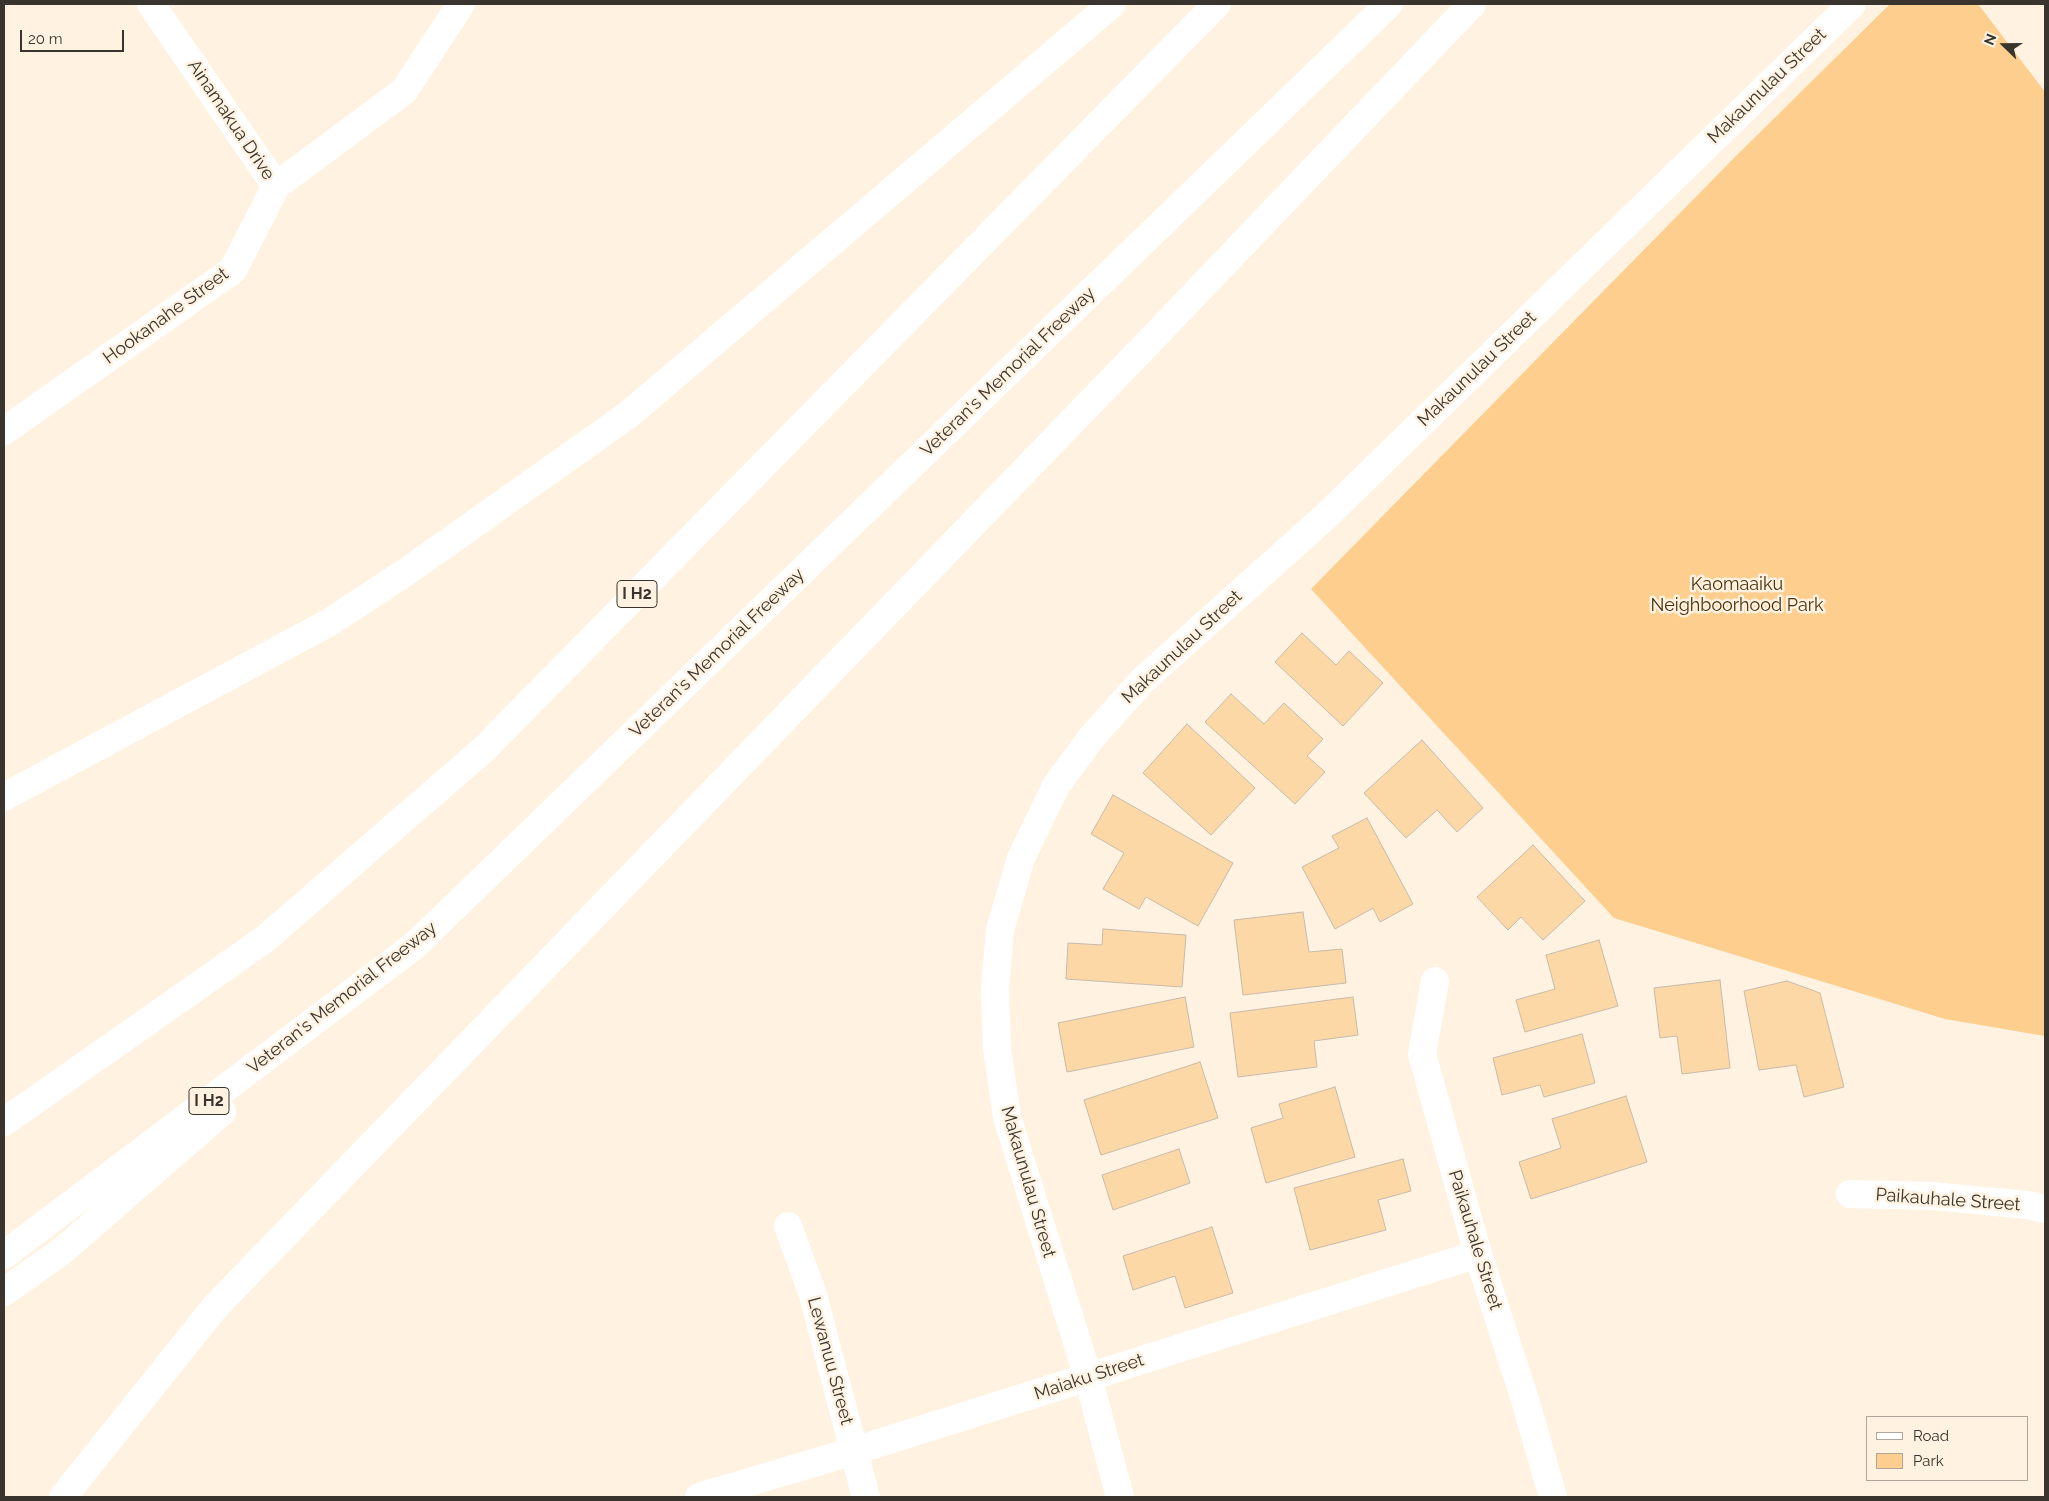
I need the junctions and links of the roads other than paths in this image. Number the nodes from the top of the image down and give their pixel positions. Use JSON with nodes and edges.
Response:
{"nodes":[{"id":1,"x":151,"y":4,"type":"edge"},
{"id":2,"x":461,"y":4,"type":"edge"},
{"id":3,"x":1112,"y":4,"type":"edge"},
{"id":4,"x":1217,"y":4,"type":"edge"},
{"id":5,"x":1389,"y":4,"type":"edge"},
{"id":6,"x":1472,"y":4,"type":"edge"},
{"id":7,"x":1852,"y":4,"type":"edge"},
{"id":8,"x":276,"y":186,"type":"junction"},
{"id":9,"x":4,"y":431,"type":"edge"},
{"id":10,"x":4,"y":797,"type":"edge"},
{"id":11,"x":414,"y":946,"type":"junction"},
{"id":12,"x":1435,"y":980,"type":"dead end"},
{"id":13,"x":4,"y":1122,"type":"edge"},
{"id":14,"x":1850,"y":1194,"type":"dead end"},
{"id":15,"x":2045,"y":1209,"type":"edge"},
{"id":16,"x":788,"y":1226,"type":"dead end"},
{"id":17,"x":1478,"y":1254,"type":"junction"},
{"id":18,"x":4,"y":1255,"type":"edge"},
{"id":19,"x":4,"y":1292,"type":"edge"},
{"id":20,"x":1088,"y":1377,"type":"junction"},
{"id":21,"x":854,"y":1451,"type":"junction"},
{"id":22,"x":63,"y":1497,"type":"edge"},
{"id":23,"x":699,"y":1497,"type":"edge"},
{"id":24,"x":866,"y":1497,"type":"edge"},
{"id":25,"x":1120,"y":1497,"type":"edge"},
{"id":26,"x":1552,"y":1497,"type":"edge"}],
"edges":[{"from":1,"to":8,"type":"main road","name":"Ainamakua Drive"},
{"from":2,"to":8,"type":"main road","name":"Hookanahe Street"},
{"from":3,"to":10,"type":"main road"},
{"from":4,"to":13,"type":"main road","number":"I H2"},
{"from":5,"to":11,"type":"main road","name":"Veteran's Memorial Freeway","number":"I H2"},
{"from":6,"to":22,"type":"main road"},
{"from":7,"to":20,"type":"main road","name":"Makaunulau Street"},
{"from":8,"to":9,"type":"main road","name":"Hookanahe Street"},
{"from":11,"to":18,"type":"main road","name":"Veteran's Memorial Freeway","number":"I H2"},
{"from":11,"to":19,"type":"main road"},
{"from":12,"to":17,"type":"main road","name":"Paikauhale Street"},
{"from":14,"to":15,"type":"main road","name":"Paikauhale Street"},
{"from":16,"to":21,"type":"main road","name":"Lewanuu Street"},
{"from":17,"to":20,"type":"main road","name":"Maiaku Street"},
{"from":17,"to":26,"type":"main road","name":"Paikauhale Street"},
{"from":20,"to":21,"type":"main road","name":"Maiaku Street"},
{"from":20,"to":25,"type":"main road","name":"Makaunulau Street"},
{"from":21,"to":23,"type":"main road","name":"Maiaku Street"},
{"from":21,"to":24,"type":"main road","name":"Lewanuu Street"}]}
